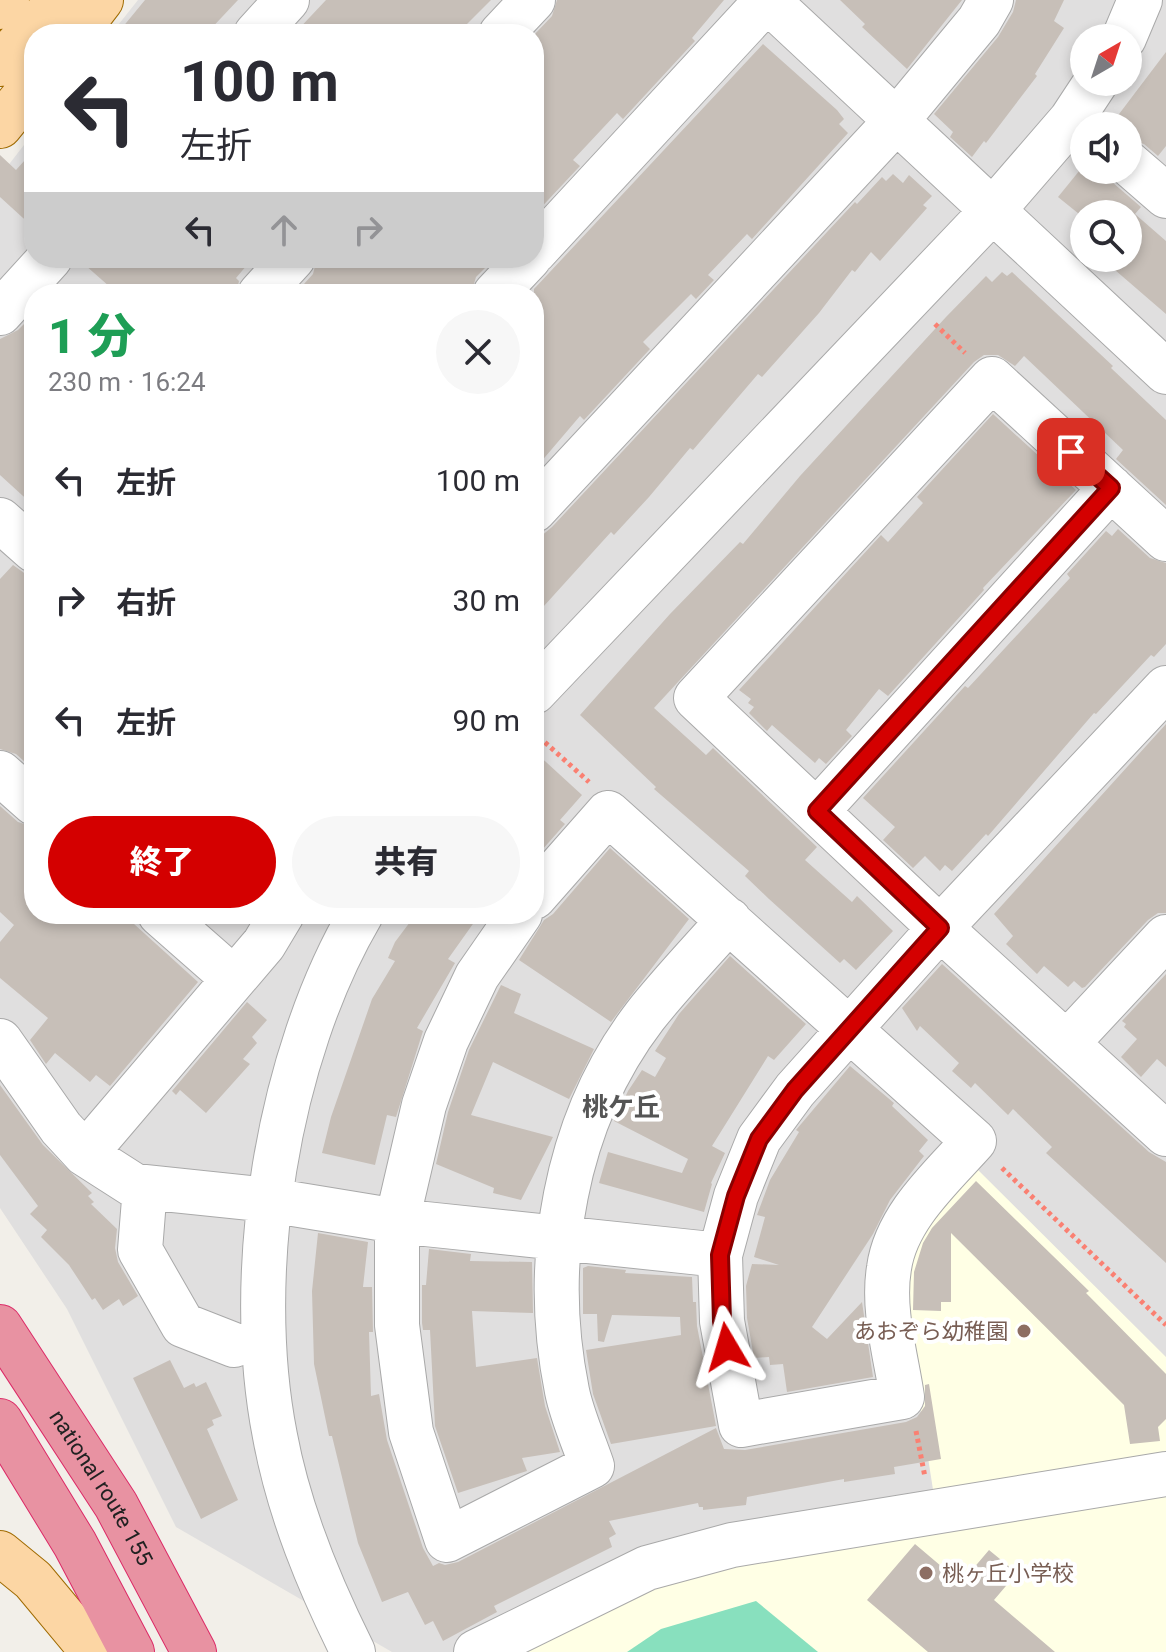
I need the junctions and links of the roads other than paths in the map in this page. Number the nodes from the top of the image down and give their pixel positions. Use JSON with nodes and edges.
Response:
{"nodes":[{"id":1,"x":7,"y":0,"type":"edge"},
{"id":2,"x":60,"y":0,"type":"edge"},
{"id":3,"x":101,"y":0,"type":"edge"},
{"id":4,"x":287,"y":0,"type":"edge"},
{"id":5,"x":533,"y":0,"type":"edge"},
{"id":6,"x":767,"y":0,"type":"edge"},
{"id":7,"x":991,"y":0,"type":"edge"},
{"id":8,"x":1140,"y":0,"type":"edge"},
{"id":9,"x":0,"y":7,"type":"edge"},
{"id":10,"x":38,"y":24,"type":"edge"},
{"id":11,"x":83,"y":24,"type":"edge"},
{"id":12,"x":265,"y":24,"type":"edge"},
{"id":13,"x":510,"y":24,"type":"edge"},
{"id":14,"x":1130,"y":24,"type":"edge"},
{"id":15,"x":24,"y":38,"type":"edge"},
{"id":16,"x":0,"y":64,"type":"edge"},
{"id":17,"x":24,"y":96,"type":"edge"},
{"id":18,"x":1087,"y":96,"type":"edge"},
{"id":19,"x":897,"y":120,"type":"junction"},
{"id":20,"x":0,"y":126,"type":"edge"},
{"id":21,"x":1142,"y":175,"type":"edge"},
{"id":22,"x":1166,"y":196,"type":"edge"},
{"id":23,"x":994,"y":209,"type":"junction"},
{"id":24,"x":544,"y":241,"type":"edge"},
{"id":25,"x":284,"y":268,"type":"edge"},
{"id":26,"x":520,"y":268,"type":"edge"},
{"id":27,"x":269,"y":284,"type":"edge"},
{"id":28,"x":504,"y":284,"type":"edge"},
{"id":29,"x":24,"y":294,"type":"edge"},
{"id":30,"x":0,"y":313,"type":"edge"},
{"id":31,"x":1166,"y":372,"type":"edge"},
{"id":32,"x":1111,"y":488,"type":"junction"},
{"id":33,"x":544,"y":499,"type":"edge"},
{"id":34,"x":0,"y":520,"type":"edge"},
{"id":35,"x":1166,"y":539,"type":"edge"},
{"id":36,"x":24,"y":541,"type":"edge"},
{"id":37,"x":544,"y":682,"type":"edge"},
{"id":38,"x":1166,"y":688,"type":"edge"},
{"id":39,"x":0,"y":773,"type":"edge"},
{"id":40,"x":24,"y":794,"type":"edge"},
{"id":41,"x":817,"y":811,"type":"junction"},
{"id":42,"x":544,"y":886,"type":"edge"},
{"id":43,"x":729,"y":920,"type":"junction"},
{"id":44,"x":171,"y":924,"type":"edge"},
{"id":45,"x":276,"y":924,"type":"edge"},
{"id":46,"x":356,"y":924,"type":"edge"},
{"id":47,"x":513,"y":924,"type":"edge"},
{"id":48,"x":940,"y":928,"type":"junction"},
{"id":49,"x":1166,"y":937,"type":"edge"},
{"id":50,"x":234,"y":979,"type":"junction"},
{"id":51,"x":850,"y":1030,"type":"junction"},
{"id":52,"x":0,"y":1041,"type":"edge"},
{"id":53,"x":1068,"y":1042,"type":"junction"},
{"id":54,"x":1166,"y":1134,"type":"edge"},
{"id":55,"x":85,"y":1154,"type":"junction"},
{"id":56,"x":145,"y":1187,"type":"junction"},
{"id":57,"x":269,"y":1200,"type":"junction"},
{"id":58,"x":397,"y":1221,"type":"junction"},
{"id":59,"x":558,"y":1238,"type":"junction"},
{"id":60,"x":720,"y":1255,"type":"junction"},
{"id":61,"x":0,"y":1327,"type":"edge"},
{"id":62,"x":234,"y":1345,"type":"dead end"},
{"id":63,"x":0,"y":1421,"type":"edge"},
{"id":64,"x":1166,"y":1474,"type":"edge"},
{"id":65,"x":0,"y":1553,"type":"edge"},
{"id":66,"x":93,"y":1652,"type":"edge"},
{"id":67,"x":132,"y":1652,"type":"edge"},
{"id":68,"x":194,"y":1652,"type":"edge"},
{"id":69,"x":353,"y":1652,"type":"edge"},
{"id":70,"x":476,"y":1652,"type":"edge"}],
"edges":[{"from":1,"to":9,"type":"main road"},
{"from":2,"to":10,"type":"main road"},
{"from":3,"to":11,"type":"main road"},
{"from":4,"to":12,"type":"street"},
{"from":5,"to":13,"type":"street"},
{"from":6,"to":19,"type":"street"},
{"from":6,"to":24,"type":"street"},
{"from":7,"to":19,"type":"street"},
{"from":8,"to":14,"type":"street"},
{"from":15,"to":16,"type":"main road"},
{"from":17,"to":20,"type":"main road"},
{"from":18,"to":23,"type":"street"},
{"from":19,"to":23,"type":"street"},
{"from":19,"to":33,"type":"street"},
{"from":21,"to":22,"type":"street"},
{"from":23,"to":31,"type":"street"},
{"from":23,"to":37,"type":"street"},
{"from":25,"to":27,"type":"street"},
{"from":26,"to":28,"type":"street"},
{"from":29,"to":30,"type":"street"},
{"from":32,"to":35,"type":"street"},
{"from":32,"to":41,"type":"street"},
{"from":32,"to":41,"type":"street"},
{"from":34,"to":36,"type":"street"},
{"from":38,"to":48,"type":"street"},
{"from":39,"to":40,"type":"street"},
{"from":41,"to":48,"type":"street"},
{"from":42,"to":43,"type":"street"},
{"from":43,"to":51,"type":"street"},
{"from":43,"to":59,"type":"street"},
{"from":44,"to":50,"type":"street"},
{"from":45,"to":50,"type":"street"},
{"from":46,"to":57,"type":"street"},
{"from":47,"to":58,"type":"street"},
{"from":48,"to":51,"type":"street"},
{"from":48,"to":53,"type":"street"},
{"from":49,"to":53,"type":"street"},
{"from":50,"to":55,"type":"street"},
{"from":51,"to":60,"type":"street"},
{"from":51,"to":60,"type":"street"},
{"from":52,"to":55,"type":"street"},
{"from":53,"to":54,"type":"street"},
{"from":55,"to":56,"type":"street"},
{"from":56,"to":57,"type":"street"},
{"from":56,"to":62,"type":"street"},
{"from":57,"to":58,"type":"street"},
{"from":57,"to":69,"type":"street"},
{"from":58,"to":59,"type":"street"},
{"from":58,"to":59,"type":"street"},
{"from":59,"to":60,"type":"street"},
{"from":61,"to":68,"type":"highway","name":"national route 155"},
{"from":63,"to":67,"type":"highway"},
{"from":64,"to":70,"type":"street"},
{"from":65,"to":66,"type":"main road"}]}
